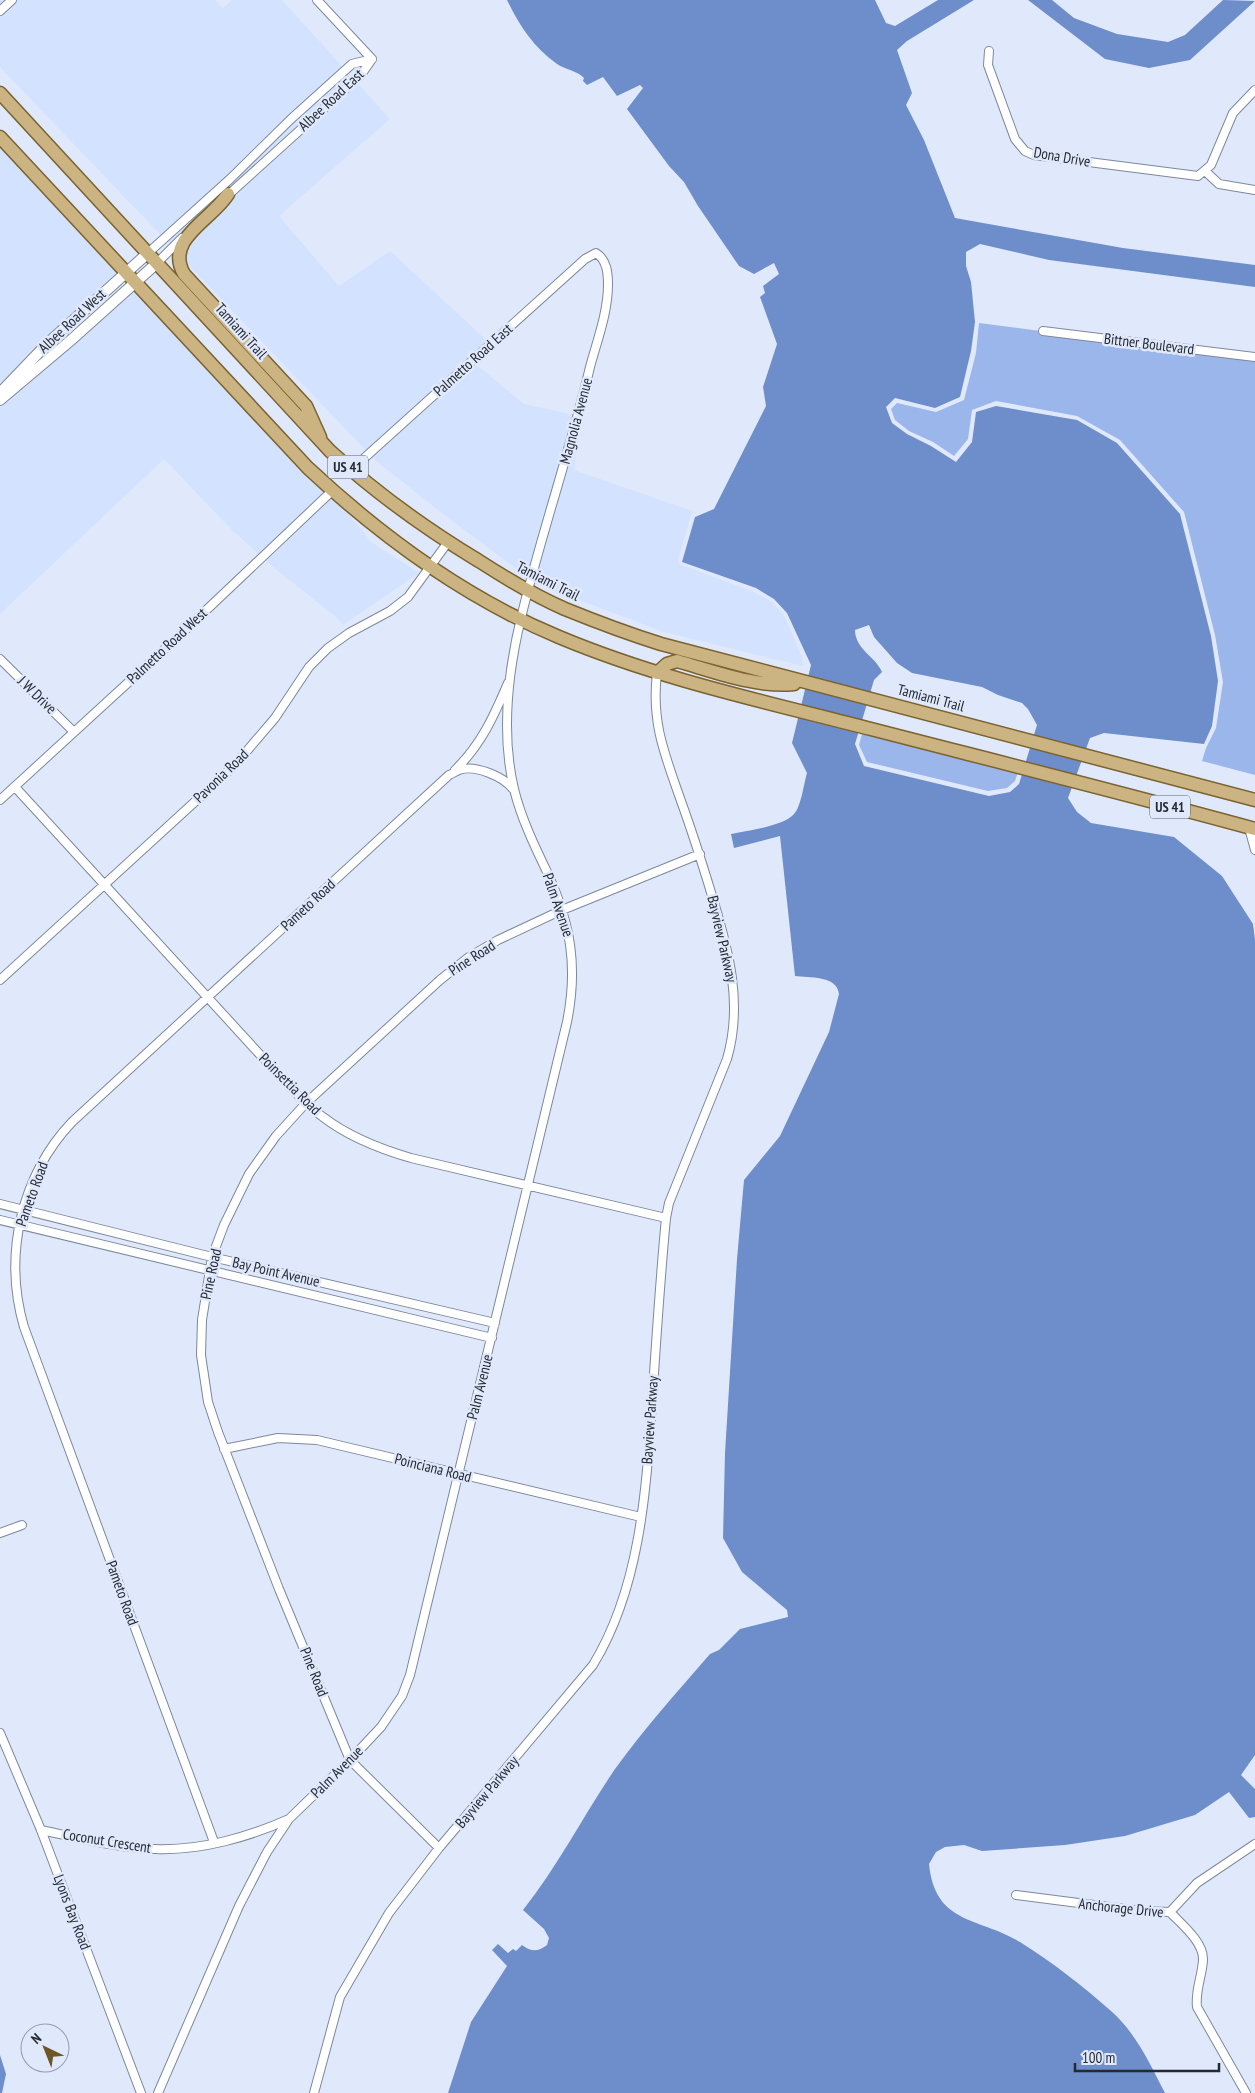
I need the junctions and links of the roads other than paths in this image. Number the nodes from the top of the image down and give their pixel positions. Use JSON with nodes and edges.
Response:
{"nodes":[{"id":1,"x":12,"y":0,"type":"edge"},
{"id":2,"x":318,"y":0,"type":"edge"},
{"id":3,"x":0,"y":11,"type":"edge"},
{"id":4,"x":989,"y":51,"type":"dead end"},
{"id":5,"x":372,"y":59,"type":"junction"},
{"id":6,"x":1255,"y":90,"type":"edge"},
{"id":7,"x":0,"y":93,"type":"edge"},
{"id":8,"x":0,"y":137,"type":"edge"},
{"id":9,"x":1205,"y":171,"type":"junction"},
{"id":10,"x":1255,"y":190,"type":"edge"},
{"id":11,"x":228,"y":194,"type":"junction"},
{"id":12,"x":596,"y":253,"type":"joint"},
{"id":13,"x":152,"y":258,"type":"junction"},
{"id":14,"x":125,"y":273,"type":"junction"},
{"id":15,"x":135,"y":283,"type":"junction"},
{"id":16,"x":1043,"y":331,"type":"dead end"},
{"id":17,"x":1255,"y":357,"type":"edge"},
{"id":18,"x":0,"y":393,"type":"edge"},
{"id":19,"x":0,"y":400,"type":"edge"},
{"id":20,"x":323,"y":444,"type":"junction"},
{"id":21,"x":351,"y":470,"type":"junction"},
{"id":22,"x":332,"y":491,"type":"junction"},
{"id":23,"x":448,"y":542,"type":"junction"},
{"id":24,"x":431,"y":567,"type":"junction"},
{"id":25,"x":528,"y":591,"type":"junction"},
{"id":26,"x":521,"y":619,"type":"junction"},
{"id":27,"x":0,"y":659,"type":"edge"},
{"id":28,"x":657,"y":673,"type":"junction"},
{"id":29,"x":510,"y":679,"type":"junction"},
{"id":30,"x":804,"y":683,"type":"junction"},
{"id":31,"x":74,"y":732,"type":"junction"},
{"id":32,"x":449,"y":775,"type":"junction"},
{"id":33,"x":14,"y":787,"type":"junction"},
{"id":34,"x":514,"y":791,"type":"junction"},
{"id":35,"x":0,"y":800,"type":"edge"},
{"id":36,"x":1255,"y":800,"type":"edge"},
{"id":37,"x":1253,"y":826,"type":"edge"},
{"id":38,"x":1255,"y":850,"type":"edge"},
{"id":39,"x":700,"y":854,"type":"junction"},
{"id":40,"x":104,"y":884,"type":"junction"},
{"id":41,"x":562,"y":910,"type":"junction"},
{"id":42,"x":0,"y":980,"type":"edge"},
{"id":43,"x":208,"y":997,"type":"junction"},
{"id":44,"x":306,"y":1103,"type":"junction"},
{"id":45,"x":528,"y":1186,"type":"junction"},
{"id":46,"x":0,"y":1204,"type":"edge"},
{"id":47,"x":23,"y":1210,"type":"junction"},
{"id":48,"x":666,"y":1218,"type":"junction"},
{"id":49,"x":0,"y":1220,"type":"edge"},
{"id":50,"x":19,"y":1224,"type":"junction"},
{"id":51,"x":212,"y":1257,"type":"junction"},
{"id":52,"x":210,"y":1270,"type":"junction"},
{"id":53,"x":495,"y":1323,"type":"junction"},
{"id":54,"x":492,"y":1338,"type":"junction"},
{"id":55,"x":224,"y":1449,"type":"junction"},
{"id":56,"x":458,"y":1474,"type":"junction"},
{"id":57,"x":641,"y":1517,"type":"junction"},
{"id":58,"x":22,"y":1525,"type":"dead end"},
{"id":59,"x":0,"y":1533,"type":"edge"},
{"id":60,"x":0,"y":1733,"type":"edge"},
{"id":61,"x":350,"y":1760,"type":"junction"},
{"id":62,"x":290,"y":1819,"type":"junction"},
{"id":63,"x":41,"y":1830,"type":"junction"},
{"id":64,"x":214,"y":1842,"type":"junction"},
{"id":65,"x":439,"y":1848,"type":"junction"},
{"id":66,"x":1253,"y":1848,"type":"edge"},
{"id":67,"x":1016,"y":1895,"type":"dead end"},
{"id":68,"x":1170,"y":1912,"type":"junction"},
{"id":69,"x":141,"y":2093,"type":"edge"},
{"id":70,"x":158,"y":2093,"type":"edge"},
{"id":71,"x":314,"y":2093,"type":"edge"},
{"id":72,"x":1246,"y":2093,"type":"edge"}],
"edges":[{"from":1,"to":3,"type":"street"},
{"from":2,"to":5,"type":"street"},
{"from":4,"to":9,"type":"street","name":"Dona Drive"},
{"from":5,"to":11,"type":"street","name":"Albee Road East"},
{"from":5,"to":13,"type":"street","name":"Albee Road East"},
{"from":6,"to":9,"type":"street"},
{"from":7,"to":13,"type":"main road","name":"Tamiami Trail","number":"US 41"},
{"from":8,"to":14,"type":"main road","number":"US 41"},
{"from":9,"to":10,"type":"street"},
{"from":11,"to":13,"type":"street","name":"Albee Road East"},
{"from":11,"to":20,"type":"main road"},
{"from":12,"to":21,"type":"street","name":"Palmetto Road East"},
{"from":12,"to":25,"type":"street","name":"Magnolia Avenue"},
{"from":13,"to":14,"type":"street","name":"Albee Road West"},
{"from":13,"to":15,"type":"street","name":"Albee Road East"},
{"from":13,"to":20,"type":"main road","name":"Tamiami Trail","number":"US 41"},
{"from":14,"to":15,"type":"main road","number":"US 41"},
{"from":14,"to":18,"type":"street","name":"Albee Road West"},
{"from":15,"to":19,"type":"street","name":"Albee Road West"},
{"from":15,"to":22,"type":"main road","number":"US 41"},
{"from":16,"to":17,"type":"street","name":"Bittner Boulevard"},
{"from":20,"to":21,"type":"main road","name":"Tamiami Trail","number":"US 41"},
{"from":21,"to":23,"type":"main road","name":"Tamiami Trail","number":"US 41"},
{"from":22,"to":24,"type":"main road","number":"US 41"},
{"from":22,"to":31,"type":"street","name":"Palmetto Road West"},
{"from":23,"to":24,"type":"street","name":"Pavonia Road"},
{"from":23,"to":25,"type":"main road","name":"Tamiami Trail","number":"US 41"},
{"from":24,"to":26,"type":"main road","number":"US 41"},
{"from":24,"to":40,"type":"street","name":"Pavonia Road"},
{"from":25,"to":26,"type":"street","name":"Magnolia Avenue"},
{"from":25,"to":30,"type":"main road","name":"Tamiami Trail","number":"US 41"},
{"from":26,"to":28,"type":"main road","number":"US 41"},
{"from":26,"to":29,"type":"street","name":"Palm Avenue"},
{"from":27,"to":31,"type":"street","name":"J W Drive"},
{"from":28,"to":30,"type":"main road"},
{"from":28,"to":37,"type":"main road","number":"US 41"},
{"from":28,"to":39,"type":"street","name":"Bayview Parkway"},
{"from":29,"to":32,"type":"street","name":"Pameto Road"},
{"from":29,"to":34,"type":"street","name":"Palm Avenue"},
{"from":30,"to":36,"type":"main road","name":"Tamiami Trail","number":"US 41"},
{"from":31,"to":33,"type":"street","name":"Palmetto Road West"},
{"from":32,"to":34,"type":"street","name":"Pameto Road"},
{"from":32,"to":43,"type":"street","name":"Pameto Road"},
{"from":33,"to":35,"type":"street","name":"Palmetto Road West"},
{"from":33,"to":40,"type":"street","name":"Poinsettia Road"},
{"from":34,"to":41,"type":"street","name":"Palm Avenue"},
{"from":37,"to":38,"type":"street"},
{"from":39,"to":41,"type":"street","name":"Pine Road"},
{"from":39,"to":48,"type":"street","name":"Bayview Parkway"},
{"from":40,"to":42,"type":"street","name":"Pavonia Road"},
{"from":40,"to":43,"type":"street","name":"Poinsettia Road"},
{"from":41,"to":44,"type":"street","name":"Pine Road"},
{"from":41,"to":45,"type":"street","name":"Palm Avenue"},
{"from":43,"to":44,"type":"street","name":"Poinsettia Road"},
{"from":43,"to":47,"type":"street","name":"Pameto Road"},
{"from":44,"to":45,"type":"street","name":"Poinsettia Road"},
{"from":44,"to":51,"type":"street","name":"Pine Road"},
{"from":45,"to":48,"type":"street","name":"Poinsettia Road"},
{"from":45,"to":53,"type":"street","name":"Palm Avenue"},
{"from":46,"to":47,"type":"street","name":"Bay Point Avenue"},
{"from":47,"to":50,"type":"street","name":"Pameto Road"},
{"from":47,"to":51,"type":"street","name":"Bay Point Avenue"},
{"from":48,"to":57,"type":"street","name":"Bayview Parkway"},
{"from":49,"to":50,"type":"street","name":"Bay Point Avenue"},
{"from":50,"to":52,"type":"street","name":"Bay Point Avenue"},
{"from":50,"to":64,"type":"street","name":"Pameto Road"},
{"from":51,"to":52,"type":"street","name":"Pine Road"},
{"from":51,"to":53,"type":"street","name":"Bay Point Avenue"},
{"from":52,"to":54,"type":"street","name":"Bay Point Avenue"},
{"from":52,"to":55,"type":"street","name":"Pine Road"},
{"from":53,"to":54,"type":"street","name":"Palm Avenue"},
{"from":54,"to":56,"type":"street","name":"Palm Avenue"},
{"from":55,"to":56,"type":"street","name":"Poinciana Road"},
{"from":55,"to":61,"type":"street","name":"Pine Road"},
{"from":56,"to":57,"type":"street","name":"Poinciana Road"},
{"from":56,"to":61,"type":"street","name":"Palm Avenue"},
{"from":57,"to":65,"type":"street","name":"Bayview Parkway"},
{"from":58,"to":59,"type":"street"},
{"from":60,"to":63,"type":"street","name":"Lyons Bay Road"},
{"from":61,"to":62,"type":"street","name":"Palm Avenue"},
{"from":61,"to":65,"type":"street","name":"Pine Road"},
{"from":62,"to":64,"type":"street","name":"Coconut Crescent"},
{"from":62,"to":70,"type":"street","name":"Palm Avenue"},
{"from":63,"to":64,"type":"street","name":"Coconut Crescent"},
{"from":63,"to":69,"type":"street","name":"Lyons Bay Road"},
{"from":65,"to":71,"type":"street","name":"Bayview Parkway"},
{"from":66,"to":68,"type":"street"},
{"from":67,"to":68,"type":"street","name":"Anchorage Drive"},
{"from":68,"to":72,"type":"street","name":"Anchorage Drive"}]}
